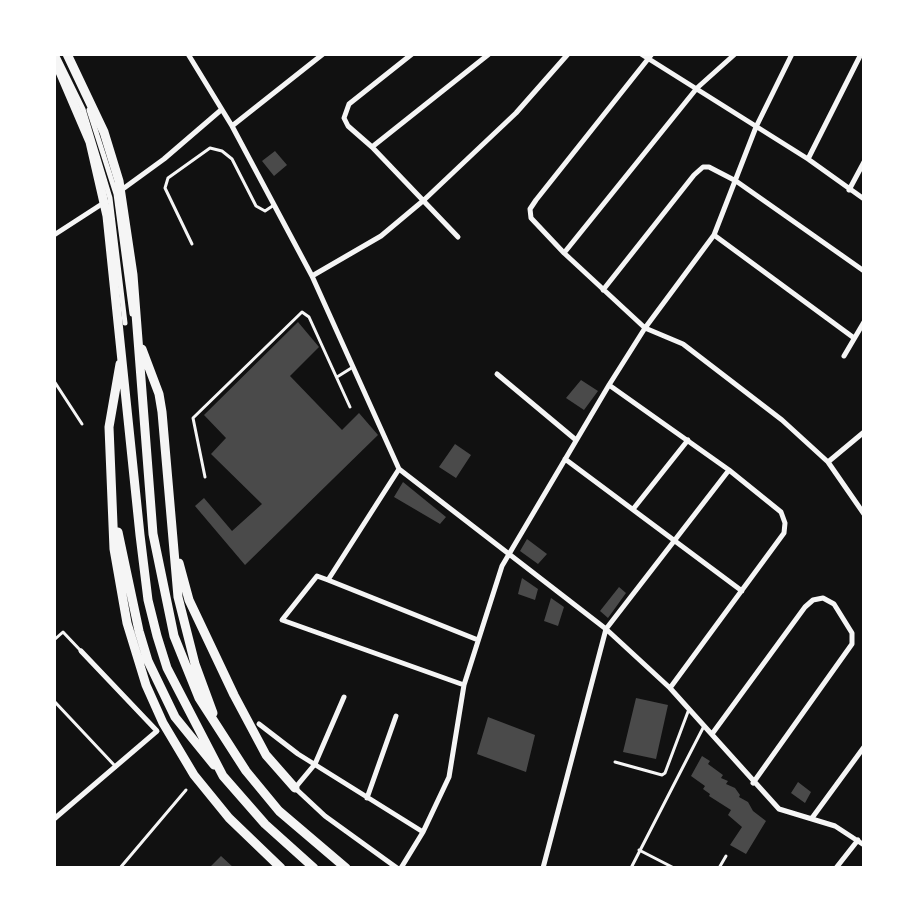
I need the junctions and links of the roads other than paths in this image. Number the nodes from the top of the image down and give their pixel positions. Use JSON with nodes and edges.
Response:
{"nodes":[{"id":1,"x":56,"y":54,"type":"edge"},
{"id":2,"x":65,"y":54,"type":"edge"},
{"id":3,"x":188,"y":54,"type":"edge"},
{"id":4,"x":323,"y":54,"type":"edge"},
{"id":5,"x":412,"y":54,"type":"edge"},
{"id":6,"x":489,"y":54,"type":"edge"},
{"id":7,"x":568,"y":54,"type":"edge"},
{"id":8,"x":641,"y":54,"type":"edge"},
{"id":9,"x":735,"y":54,"type":"edge"},
{"id":10,"x":792,"y":54,"type":"edge"},
{"id":11,"x":861,"y":54,"type":"edge"},
{"id":12,"x":649,"y":56,"type":"edge"},
{"id":13,"x":54,"y":58,"type":"edge"},
{"id":14,"x":697,"y":88,"type":"junction"},
{"id":15,"x":221,"y":110,"type":"junction"},
{"id":16,"x":232,"y":126,"type":"junction"},
{"id":17,"x":756,"y":127,"type":"junction"},
{"id":18,"x":372,"y":147,"type":"junction"},
{"id":19,"x":807,"y":159,"type":"junction"},
{"id":20,"x":864,"y":162,"type":"edge"},
{"id":21,"x":736,"y":181,"type":"junction"},
{"id":22,"x":849,"y":189,"type":"junction"},
{"id":23,"x":116,"y":194,"type":"junction"},
{"id":24,"x":110,"y":198,"type":"junction"},
{"id":25,"x":864,"y":199,"type":"edge"},
{"id":26,"x":424,"y":200,"type":"junction"},
{"id":27,"x":274,"y":205,"type":"junction"},
{"id":28,"x":54,"y":235,"type":"edge"},
{"id":29,"x":714,"y":235,"type":"junction"},
{"id":30,"x":458,"y":237,"type":"dead end"},
{"id":31,"x":192,"y":244,"type":"dead end"},
{"id":32,"x":564,"y":253,"type":"junction"},
{"id":33,"x":864,"y":271,"type":"edge"},
{"id":34,"x":312,"y":276,"type":"junction"},
{"id":35,"x":603,"y":290,"type":"junction"},
{"id":36,"x":864,"y":322,"type":"edge"},
{"id":37,"x":129,"y":323,"type":"junction"},
{"id":38,"x":645,"y":328,"type":"junction"},
{"id":39,"x":854,"y":338,"type":"junction"},
{"id":40,"x":844,"y":356,"type":"dead end"},
{"id":41,"x":354,"y":366,"type":"junction"},
{"id":42,"x":497,"y":374,"type":"dead end"},
{"id":43,"x":337,"y":377,"type":"junction"},
{"id":44,"x":54,"y":381,"type":"edge"},
{"id":45,"x":609,"y":385,"type":"junction"},
{"id":46,"x":350,"y":407,"type":"dead end"},
{"id":47,"x":82,"y":424,"type":"dead end"},
{"id":48,"x":864,"y":432,"type":"edge"},
{"id":49,"x":576,"y":440,"type":"junction"},
{"id":50,"x":688,"y":440,"type":"junction"},
{"id":51,"x":565,"y":459,"type":"junction"},
{"id":52,"x":828,"y":462,"type":"junction"},
{"id":53,"x":399,"y":469,"type":"junction"},
{"id":54,"x":729,"y":470,"type":"junction"},
{"id":55,"x":205,"y":477,"type":"dead end"},
{"id":56,"x":112,"y":504,"type":"junction"},
{"id":57,"x":634,"y":508,"type":"junction"},
{"id":58,"x":864,"y":514,"type":"edge"},
{"id":59,"x":172,"y":529,"type":"junction"},
{"id":60,"x":676,"y":540,"type":"junction"},
{"id":61,"x":508,"y":554,"type":"junction"},
{"id":62,"x":328,"y":580,"type":"junction"},
{"id":63,"x":742,"y":591,"type":"junction"},
{"id":64,"x":606,"y":629,"type":"junction"},
{"id":65,"x":54,"y":640,"type":"edge"},
{"id":66,"x":478,"y":640,"type":"junction"},
{"id":67,"x":81,"y":651,"type":"joint"},
{"id":68,"x":464,"y":685,"type":"junction"},
{"id":69,"x":670,"y":688,"type":"junction"},
{"id":70,"x":344,"y":697,"type":"dead end"},
{"id":71,"x":54,"y":701,"type":"edge"},
{"id":72,"x":689,"y":709,"type":"junction"},
{"id":73,"x":396,"y":716,"type":"dead end"},
{"id":74,"x":259,"y":724,"type":"dead end"},
{"id":75,"x":705,"y":726,"type":"junction"},
{"id":76,"x":712,"y":734,"type":"junction"},
{"id":77,"x":221,"y":735,"type":"junction"},
{"id":78,"x":864,"y":747,"type":"edge"},
{"id":79,"x":615,"y":762,"type":"dead end"},
{"id":80,"x":315,"y":764,"type":"junction"},
{"id":81,"x":116,"y":767,"type":"junction"},
{"id":82,"x":223,"y":776,"type":"junction"},
{"id":83,"x":753,"y":783,"type":"junction"},
{"id":84,"x":294,"y":788,"type":"junction"},
{"id":85,"x":186,"y":790,"type":"dead end"},
{"id":86,"x":367,"y":798,"type":"junction"},
{"id":87,"x":812,"y":818,"type":"junction"},
{"id":88,"x":54,"y":819,"type":"edge"},
{"id":89,"x":423,"y":831,"type":"junction"},
{"id":90,"x":858,"y":840,"type":"junction"},
{"id":91,"x":864,"y":845,"type":"edge"},
{"id":92,"x":639,"y":850,"type":"junction"},
{"id":93,"x":726,"y":856,"type":"dead end"},
{"id":94,"x":120,"y":868,"type":"edge"},
{"id":95,"x":281,"y":868,"type":"edge"},
{"id":96,"x":314,"y":868,"type":"edge"},
{"id":97,"x":346,"y":868,"type":"edge"},
{"id":98,"x":399,"y":868,"type":"edge"},
{"id":99,"x":543,"y":868,"type":"edge"},
{"id":100,"x":631,"y":868,"type":"edge"},
{"id":101,"x":674,"y":868,"type":"edge"},
{"id":102,"x":719,"y":868,"type":"edge"},
{"id":103,"x":836,"y":868,"type":"edge"}],
"edges":[{"from":1,"to":24,"type":"street"},
{"from":2,"to":23,"type":"street"},
{"from":2,"to":77,"type":"highway"},
{"from":3,"to":15,"type":"street"},
{"from":4,"to":16,"type":"street"},
{"from":5,"to":18,"type":"street"},
{"from":6,"to":18,"type":"street"},
{"from":7,"to":26,"type":"street"},
{"from":8,"to":12,"type":"street"},
{"from":9,"to":14,"type":"street"},
{"from":10,"to":17,"type":"street"},
{"from":11,"to":19,"type":"street"},
{"from":12,"to":14,"type":"street"},
{"from":12,"to":32,"type":"street"},
{"from":13,"to":82,"type":"highway"},
{"from":14,"to":17,"type":"street"},
{"from":14,"to":32,"type":"street"},
{"from":15,"to":16,"type":"street"},
{"from":15,"to":23,"type":"street"},
{"from":16,"to":27,"type":"street"},
{"from":17,"to":19,"type":"street"},
{"from":17,"to":21,"type":"street"},
{"from":18,"to":26,"type":"street"},
{"from":19,"to":22,"type":"street"},
{"from":20,"to":22,"type":"street"},
{"from":21,"to":29,"type":"street"},
{"from":21,"to":33,"type":"street"},
{"from":21,"to":35,"type":"street"},
{"from":22,"to":25,"type":"street"},
{"from":23,"to":24,"type":"street"},
{"from":23,"to":37,"type":"street"},
{"from":24,"to":28,"type":"street"},
{"from":24,"to":37,"type":"street"},
{"from":26,"to":30,"type":"street"},
{"from":26,"to":34,"type":"street"},
{"from":27,"to":31,"type":"lane"},
{"from":27,"to":34,"type":"street"},
{"from":29,"to":38,"type":"street"},
{"from":29,"to":39,"type":"street"},
{"from":32,"to":35,"type":"street"},
{"from":34,"to":41,"type":"street"},
{"from":35,"to":38,"type":"street"},
{"from":36,"to":39,"type":"street"},
{"from":37,"to":56,"type":"highway"},
{"from":37,"to":59,"type":"highway"},
{"from":38,"to":45,"type":"street"},
{"from":38,"to":52,"type":"street"},
{"from":39,"to":40,"type":"street"},
{"from":41,"to":43,"type":"lane"},
{"from":41,"to":53,"type":"street"},
{"from":42,"to":49,"type":"street"},
{"from":43,"to":46,"type":"lane"},
{"from":43,"to":55,"type":"lane"},
{"from":44,"to":47,"type":"lane"},
{"from":45,"to":49,"type":"street"},
{"from":45,"to":50,"type":"street"},
{"from":48,"to":52,"type":"street"},
{"from":49,"to":51,"type":"street"},
{"from":50,"to":54,"type":"street"},
{"from":50,"to":57,"type":"street"},
{"from":51,"to":57,"type":"street"},
{"from":51,"to":61,"type":"street"},
{"from":52,"to":58,"type":"street"},
{"from":53,"to":61,"type":"street"},
{"from":53,"to":62,"type":"street"},
{"from":54,"to":60,"type":"street"},
{"from":54,"to":63,"type":"street"},
{"from":56,"to":82,"type":"highway"},
{"from":56,"to":95,"type":"highway"},
{"from":57,"to":60,"type":"street"},
{"from":59,"to":77,"type":"highway"},
{"from":59,"to":84,"type":"highway"},
{"from":60,"to":63,"type":"street"},
{"from":60,"to":64,"type":"street"},
{"from":61,"to":64,"type":"street"},
{"from":61,"to":66,"type":"street"},
{"from":62,"to":66,"type":"street"},
{"from":62,"to":68,"type":"street"},
{"from":63,"to":69,"type":"street"},
{"from":64,"to":69,"type":"street"},
{"from":64,"to":99,"type":"street"},
{"from":65,"to":67,"type":"lane"},
{"from":66,"to":68,"type":"street"},
{"from":67,"to":81,"type":"street"},
{"from":68,"to":89,"type":"street"},
{"from":69,"to":72,"type":"street"},
{"from":70,"to":80,"type":"street"},
{"from":71,"to":81,"type":"lane"},
{"from":72,"to":75,"type":"street"},
{"from":72,"to":79,"type":"lane"},
{"from":73,"to":86,"type":"street"},
{"from":74,"to":80,"type":"street"},
{"from":75,"to":76,"type":"street"},
{"from":75,"to":92,"type":"lane"},
{"from":76,"to":83,"type":"street"},
{"from":76,"to":83,"type":"street"},
{"from":77,"to":97,"type":"highway"},
{"from":78,"to":87,"type":"street"},
{"from":80,"to":84,"type":"street"},
{"from":80,"to":86,"type":"street"},
{"from":81,"to":88,"type":"street"},
{"from":82,"to":96,"type":"highway"},
{"from":83,"to":87,"type":"street"},
{"from":84,"to":98,"type":"street"},
{"from":85,"to":94,"type":"lane"},
{"from":86,"to":89,"type":"street"},
{"from":87,"to":90,"type":"street"},
{"from":89,"to":98,"type":"street"},
{"from":90,"to":91,"type":"street"},
{"from":90,"to":103,"type":"street"},
{"from":92,"to":100,"type":"lane"},
{"from":92,"to":101,"type":"lane"},
{"from":93,"to":102,"type":"lane"}]}
